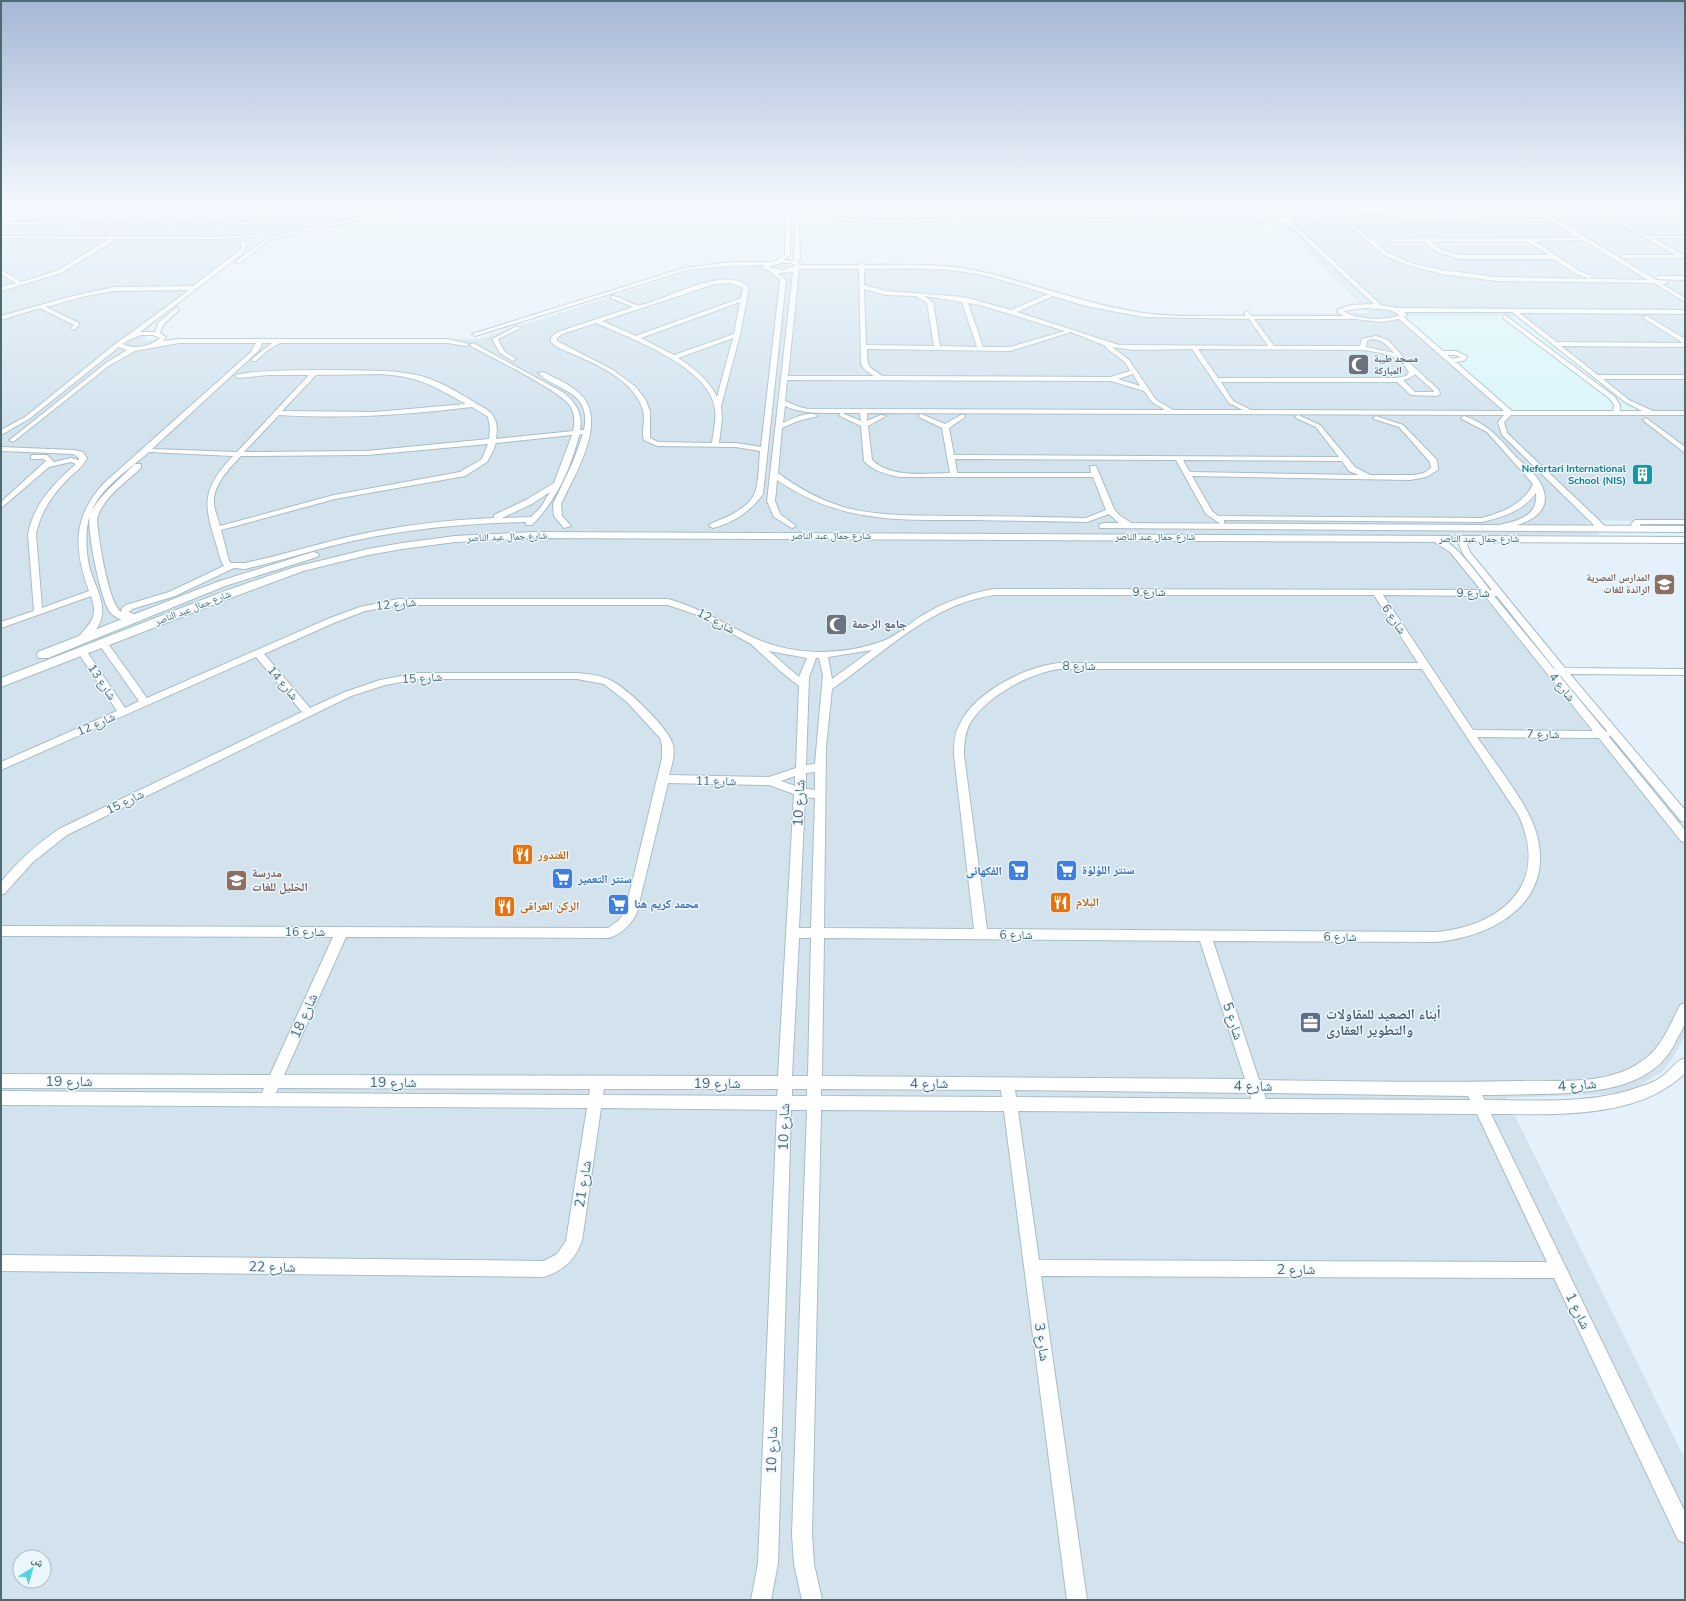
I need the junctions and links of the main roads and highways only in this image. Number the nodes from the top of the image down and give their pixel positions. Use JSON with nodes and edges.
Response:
{"nodes":[{"id":1,"x":1685,"y":529,"type":"edge"},
{"id":2,"x":967,"y":531,"type":"junction"},
{"id":3,"x":1006,"y":531,"type":"junction"},
{"id":4,"x":1685,"y":540,"type":"edge"},
{"id":5,"x":1,"y":672,"type":"edge"},
{"id":6,"x":1,"y":683,"type":"edge"}],
"edges":[{"from":1,"to":3,"type":"main road","name":"شارع جمال عبد الناصر"},
{"from":2,"to":3,"type":"main road","name":"شارع جمال عبد الناصر"},
{"from":2,"to":5,"type":"main road","name":"شارع جمال عبد الناصر"},
{"from":2,"to":6,"type":"main road","name":"شارع جمال عبد الناصر"},
{"from":3,"to":4,"type":"main road","name":"شارع جمال عبد الناصر"}]}
